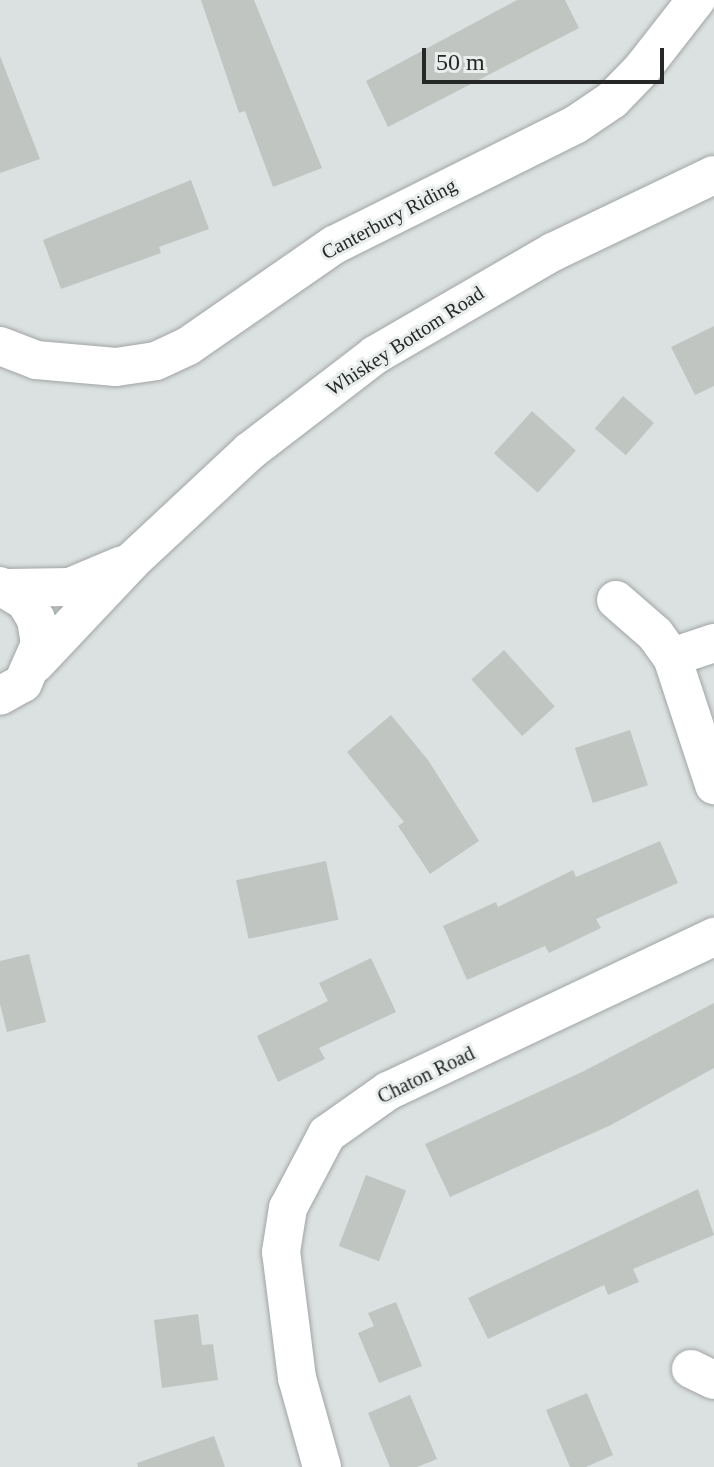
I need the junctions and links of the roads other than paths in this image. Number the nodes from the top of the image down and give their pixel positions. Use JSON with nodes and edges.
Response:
{"nodes":[{"id":1,"x":696,"y":0,"type":"edge"},
{"id":2,"x":714,"y":175,"type":"edge"},
{"id":3,"x":0,"y":346,"type":"edge"},
{"id":4,"x":132,"y":561,"type":"junction"},
{"id":5,"x":3,"y":587,"type":"edge"},
{"id":6,"x":616,"y":600,"type":"dead end"},
{"id":7,"x":714,"y":643,"type":"edge"},
{"id":8,"x":672,"y":657,"type":"junction"},
{"id":9,"x":35,"y":664,"type":"junction"},
{"id":10,"x":0,"y":696,"type":"edge"},
{"id":11,"x":714,"y":785,"type":"edge"},
{"id":12,"x":714,"y":937,"type":"edge"},
{"id":13,"x":322,"y":1467,"type":"edge"}],
"edges":[{"from":1,"to":3,"type":"street","name":"Canterbury Riding"},
{"from":2,"to":4,"type":"street","name":"Whiskey Bottom Road"},
{"from":4,"to":5,"type":"street","name":"Whiskey Bottom Road"},
{"from":4,"to":9,"type":"street","name":"Whiskey Bottom Road"},
{"from":5,"to":9,"type":"street"},
{"from":6,"to":8,"type":"street"},
{"from":7,"to":8,"type":"street"},
{"from":8,"to":11,"type":"street"},
{"from":9,"to":10,"type":"street","name":"Whiskey Bottom Road"},
{"from":12,"to":13,"type":"street","name":"Chaton Road"}]}
